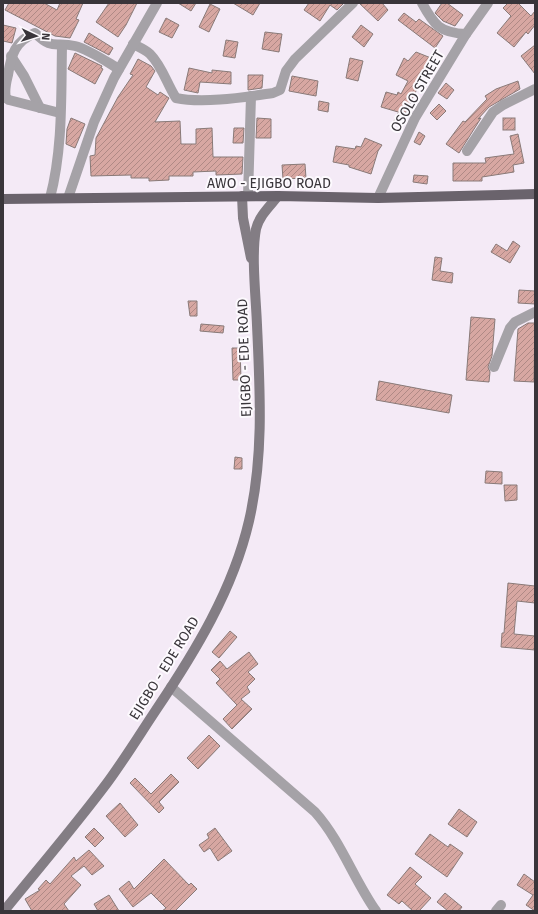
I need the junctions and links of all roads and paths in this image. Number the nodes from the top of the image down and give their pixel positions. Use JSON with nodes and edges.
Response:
{"nodes":[{"id":1,"x":157,"y":3,"type":"edge"},
{"id":2,"x":353,"y":3,"type":"edge"},
{"id":3,"x":422,"y":3,"type":"edge"},
{"id":4,"x":488,"y":3,"type":"edge"},
{"id":5,"x":466,"y":34,"type":"junction"},
{"id":6,"x":133,"y":44,"type":"junction"},
{"id":7,"x":62,"y":46,"type":"junction"},
{"id":8,"x":11,"y":56,"type":"junction"},
{"id":9,"x":119,"y":69,"type":"junction"},
{"id":10,"x":535,"y":89,"type":"edge"},
{"id":11,"x":251,"y":96,"type":"junction"},
{"id":12,"x":40,"y":108,"type":"junction"},
{"id":13,"x":60,"y":112,"type":"junction"},
{"id":14,"x":467,"y":151,"type":"dead end"},
{"id":15,"x":535,"y":194,"type":"edge"},
{"id":16,"x":245,"y":196,"type":"junction"},
{"id":17,"x":278,"y":196,"type":"junction"},
{"id":18,"x":50,"y":198,"type":"junction"},
{"id":19,"x":68,"y":198,"type":"junction"},
{"id":20,"x":378,"y":198,"type":"junction"},
{"id":21,"x":3,"y":199,"type":"edge"},
{"id":22,"x":255,"y":282,"type":"junction"},
{"id":23,"x":535,"y":312,"type":"edge"},
{"id":24,"x":494,"y":367,"type":"dead end"},
{"id":25,"x":171,"y":687,"type":"junction"},
{"id":26,"x":7,"y":909,"type":"edge"},
{"id":27,"x":376,"y":911,"type":"edge"}],
"edges":[{"from":1,"to":6,"type":"street"},
{"from":2,"to":11,"type":"street"},
{"from":3,"to":5,"type":"street"},
{"from":4,"to":5,"type":"street","name":"OSOLO STREET"},
{"from":5,"to":20,"type":"street","name":"OSOLO STREET"},
{"from":6,"to":9,"type":"street"},
{"from":6,"to":11,"type":"street"},
{"from":7,"to":8,"type":"street"},
{"from":7,"to":9,"type":"street"},
{"from":7,"to":13,"type":"street"},
{"from":8,"to":12,"type":"street"},
{"from":8,"to":12,"type":"street"},
{"from":9,"to":19,"type":"street"},
{"from":10,"to":14,"type":"street"},
{"from":11,"to":16,"type":"street"},
{"from":12,"to":13,"type":"street"},
{"from":13,"to":18,"type":"street"},
{"from":15,"to":20,"type":"main road","name":"AWO - EJIGBO ROAD"},
{"from":16,"to":17,"type":"main road","name":"AWO - EJIGBO ROAD"},
{"from":16,"to":19,"type":"main road","name":"AWO - EJIGBO ROAD"},
{"from":16,"to":22,"type":"main road","name":"EJIGBO - EDE ROAD"},
{"from":17,"to":20,"type":"main road","name":"AWO - EJIGBO ROAD"},
{"from":17,"to":22,"type":"main road","name":"EJIGBO - EDE ROAD"},
{"from":18,"to":19,"type":"main road","name":"AWO - EJIGBO ROAD"},
{"from":18,"to":21,"type":"main road","name":"AWO - EJIGBO ROAD"},
{"from":22,"to":25,"type":"main road","name":"EJIGBO - EDE ROAD"},
{"from":23,"to":24,"type":"street"},
{"from":25,"to":26,"type":"main road","name":"EJIGBO - EDE ROAD"},
{"from":25,"to":27,"type":"street"}]}
